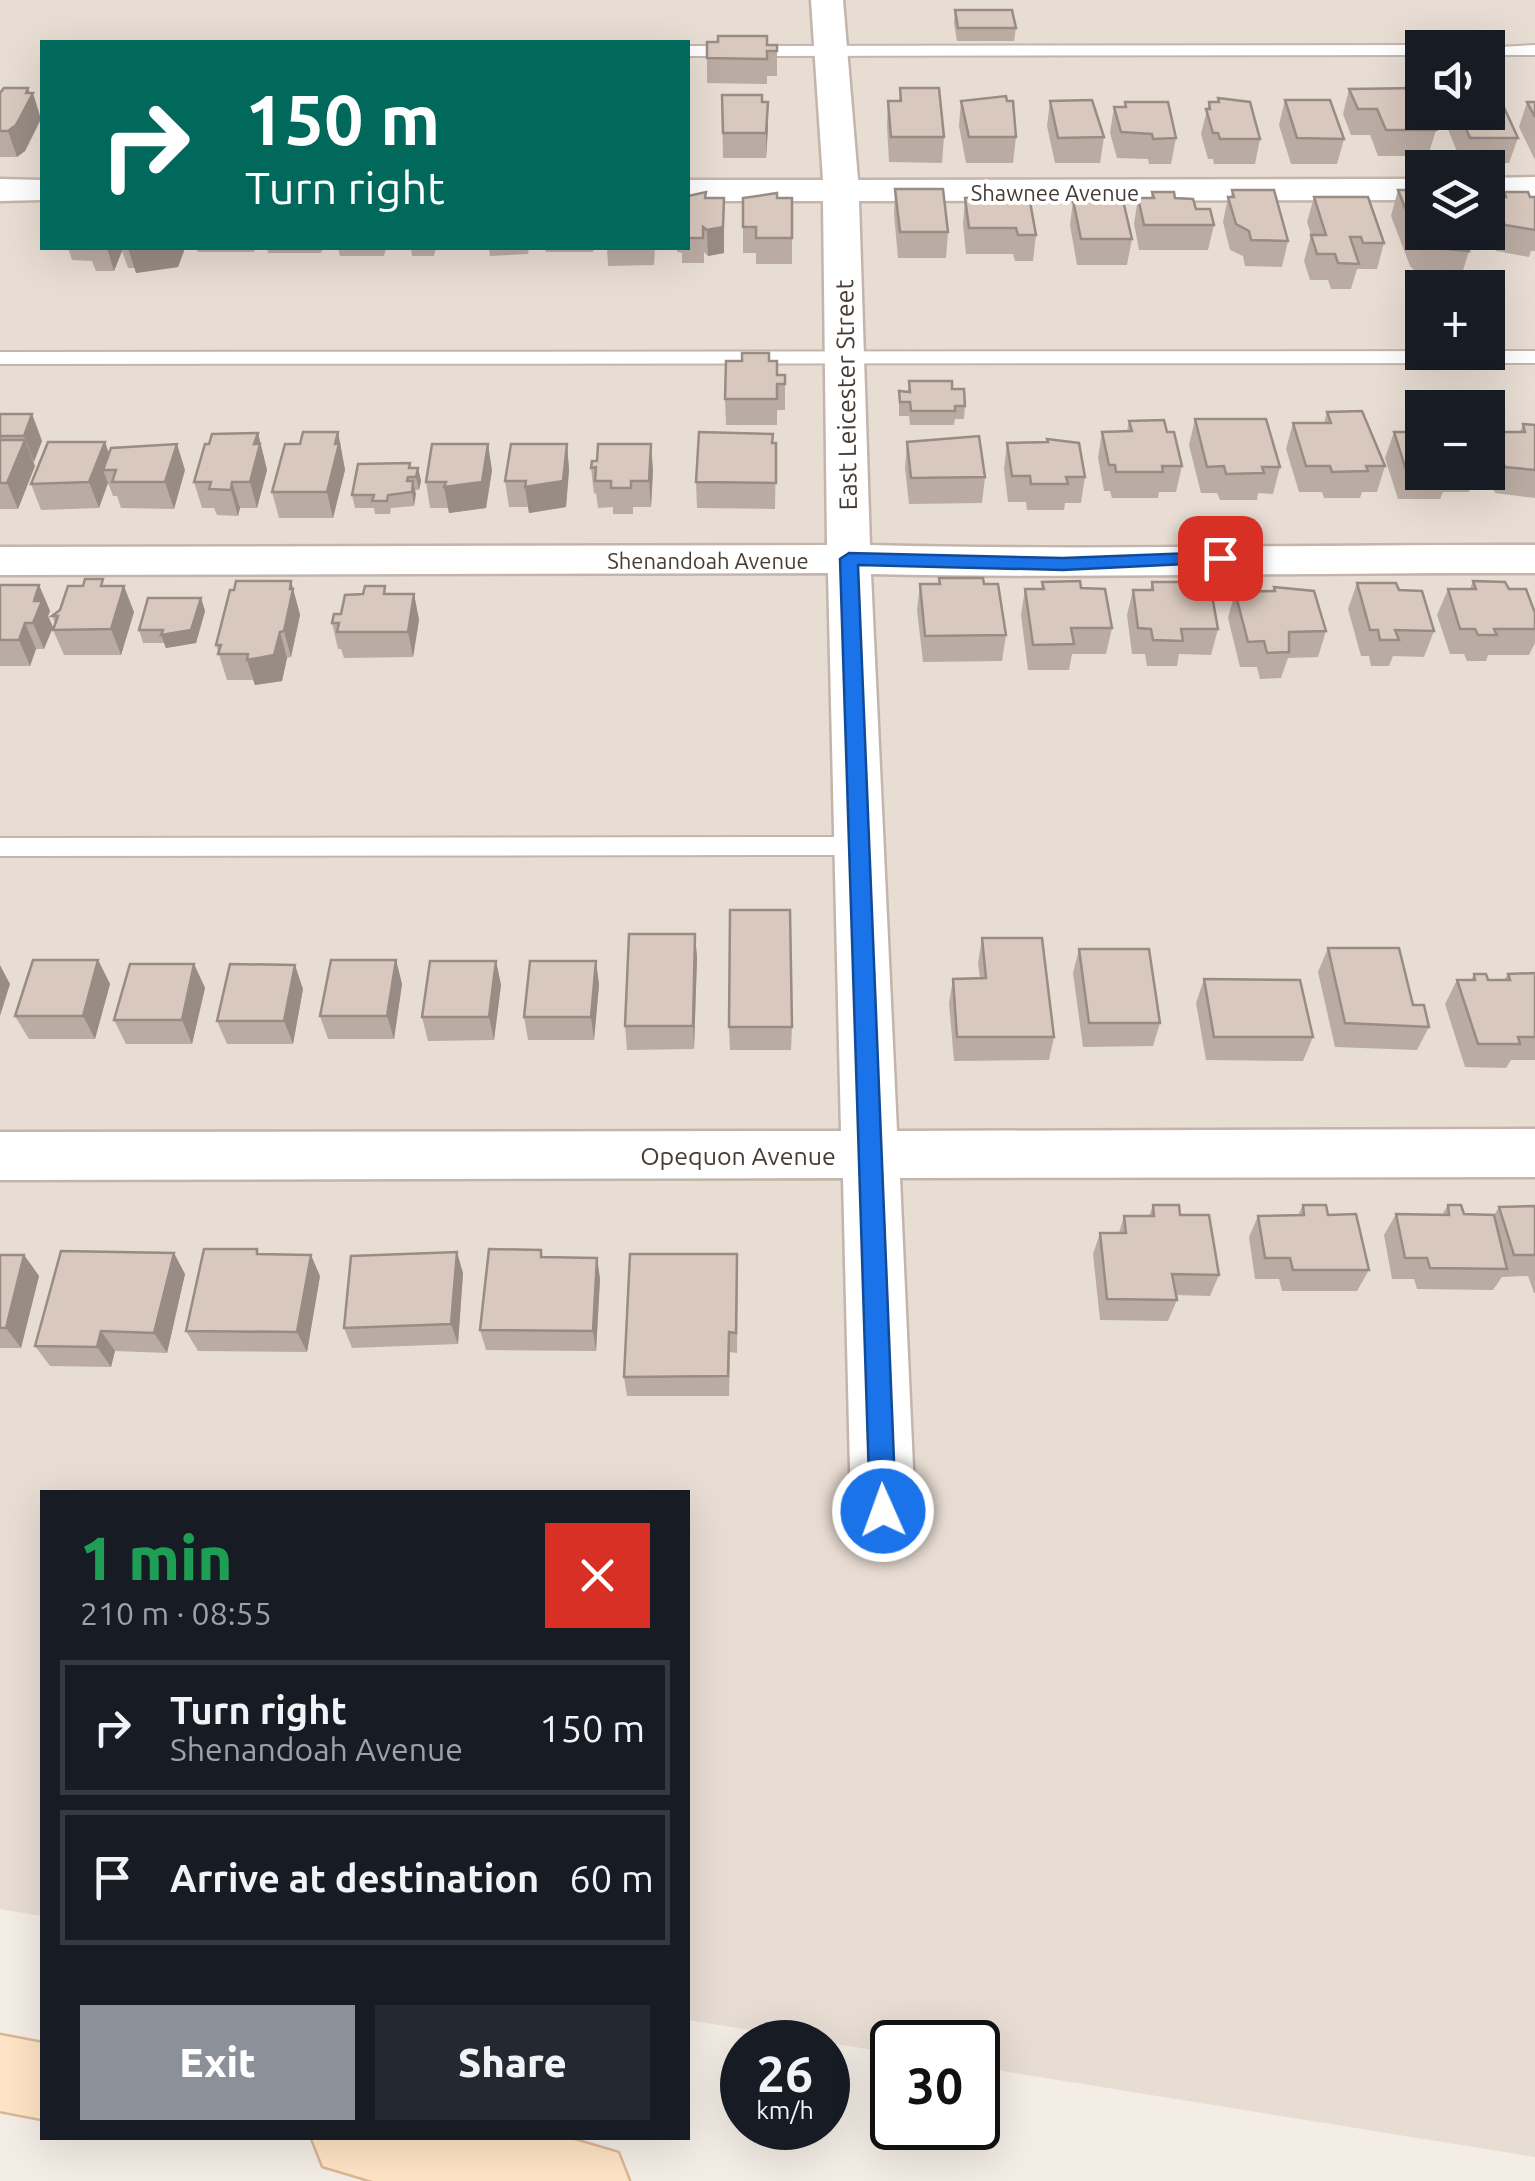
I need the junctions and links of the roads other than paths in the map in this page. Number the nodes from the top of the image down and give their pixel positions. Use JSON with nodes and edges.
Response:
{"nodes":[{"id":1,"x":827,"y":0,"type":"edge"},
{"id":2,"x":690,"y":50,"type":"edge"},
{"id":3,"x":1405,"y":50,"type":"edge"},
{"id":4,"x":1505,"y":50,"type":"edge"},
{"id":5,"x":1535,"y":50,"type":"edge"},
{"id":6,"x":831,"y":51,"type":"junction"},
{"id":7,"x":1505,"y":188,"type":"edge"},
{"id":8,"x":1535,"y":188,"type":"edge"},
{"id":9,"x":1405,"y":189,"type":"edge"},
{"id":10,"x":0,"y":190,"type":"edge"},
{"id":11,"x":40,"y":190,"type":"edge"},
{"id":12,"x":690,"y":191,"type":"edge"},
{"id":13,"x":841,"y":191,"type":"junction"},
{"id":14,"x":1535,"y":357,"type":"edge"},
{"id":15,"x":0,"y":358,"type":"edge"},
{"id":16,"x":845,"y":358,"type":"junction"},
{"id":17,"x":849,"y":559,"type":"junction"},
{"id":18,"x":1535,"y":559,"type":"edge"},
{"id":19,"x":0,"y":561,"type":"edge"},
{"id":20,"x":860,"y":846,"type":"junction"},
{"id":21,"x":0,"y":847,"type":"edge"},
{"id":22,"x":1535,"y":1153,"type":"edge"},
{"id":23,"x":0,"y":1156,"type":"edge"},
{"id":24,"x":871,"y":1156,"type":"junction"},
{"id":25,"x":883,"y":1511,"type":"dead end"},
{"id":26,"x":0,"y":2074,"type":"edge"},
{"id":27,"x":40,"y":2081,"type":"edge"},
{"id":28,"x":363,"y":2140,"type":"edge"},
{"id":29,"x":590,"y":2181,"type":"edge"}],
"edges":[{"from":1,"to":6,"type":"street","name":"East Leicester Street"},
{"from":2,"to":6,"type":"lane"},
{"from":3,"to":6,"type":"lane"},
{"from":4,"to":5,"type":"lane"},
{"from":6,"to":13,"type":"street","name":"East Leicester Street"},
{"from":7,"to":8,"type":"street"},
{"from":9,"to":13,"type":"street","name":"Shawnee Avenue"},
{"from":10,"to":11,"type":"street"},
{"from":12,"to":13,"type":"street","name":"Shawnee Avenue"},
{"from":13,"to":16,"type":"street","name":"East Leicester Street"},
{"from":14,"to":16,"type":"lane"},
{"from":15,"to":16,"type":"lane"},
{"from":16,"to":17,"type":"street","name":"East Leicester Street"},
{"from":17,"to":18,"type":"street","name":"Shenandoah Avenue"},
{"from":17,"to":19,"type":"street","name":"Shenandoah Avenue"},
{"from":17,"to":20,"type":"street","name":"East Leicester Street"},
{"from":20,"to":21,"type":"lane"},
{"from":20,"to":24,"type":"street","name":"East Leicester Street"},
{"from":22,"to":24,"type":"street","name":"Opequon Avenue"},
{"from":23,"to":24,"type":"street","name":"Opequon Avenue"},
{"from":24,"to":25,"type":"street","name":"East Leicester Street"},
{"from":26,"to":27,"type":"main road"},
{"from":28,"to":29,"type":"main road"}]}
